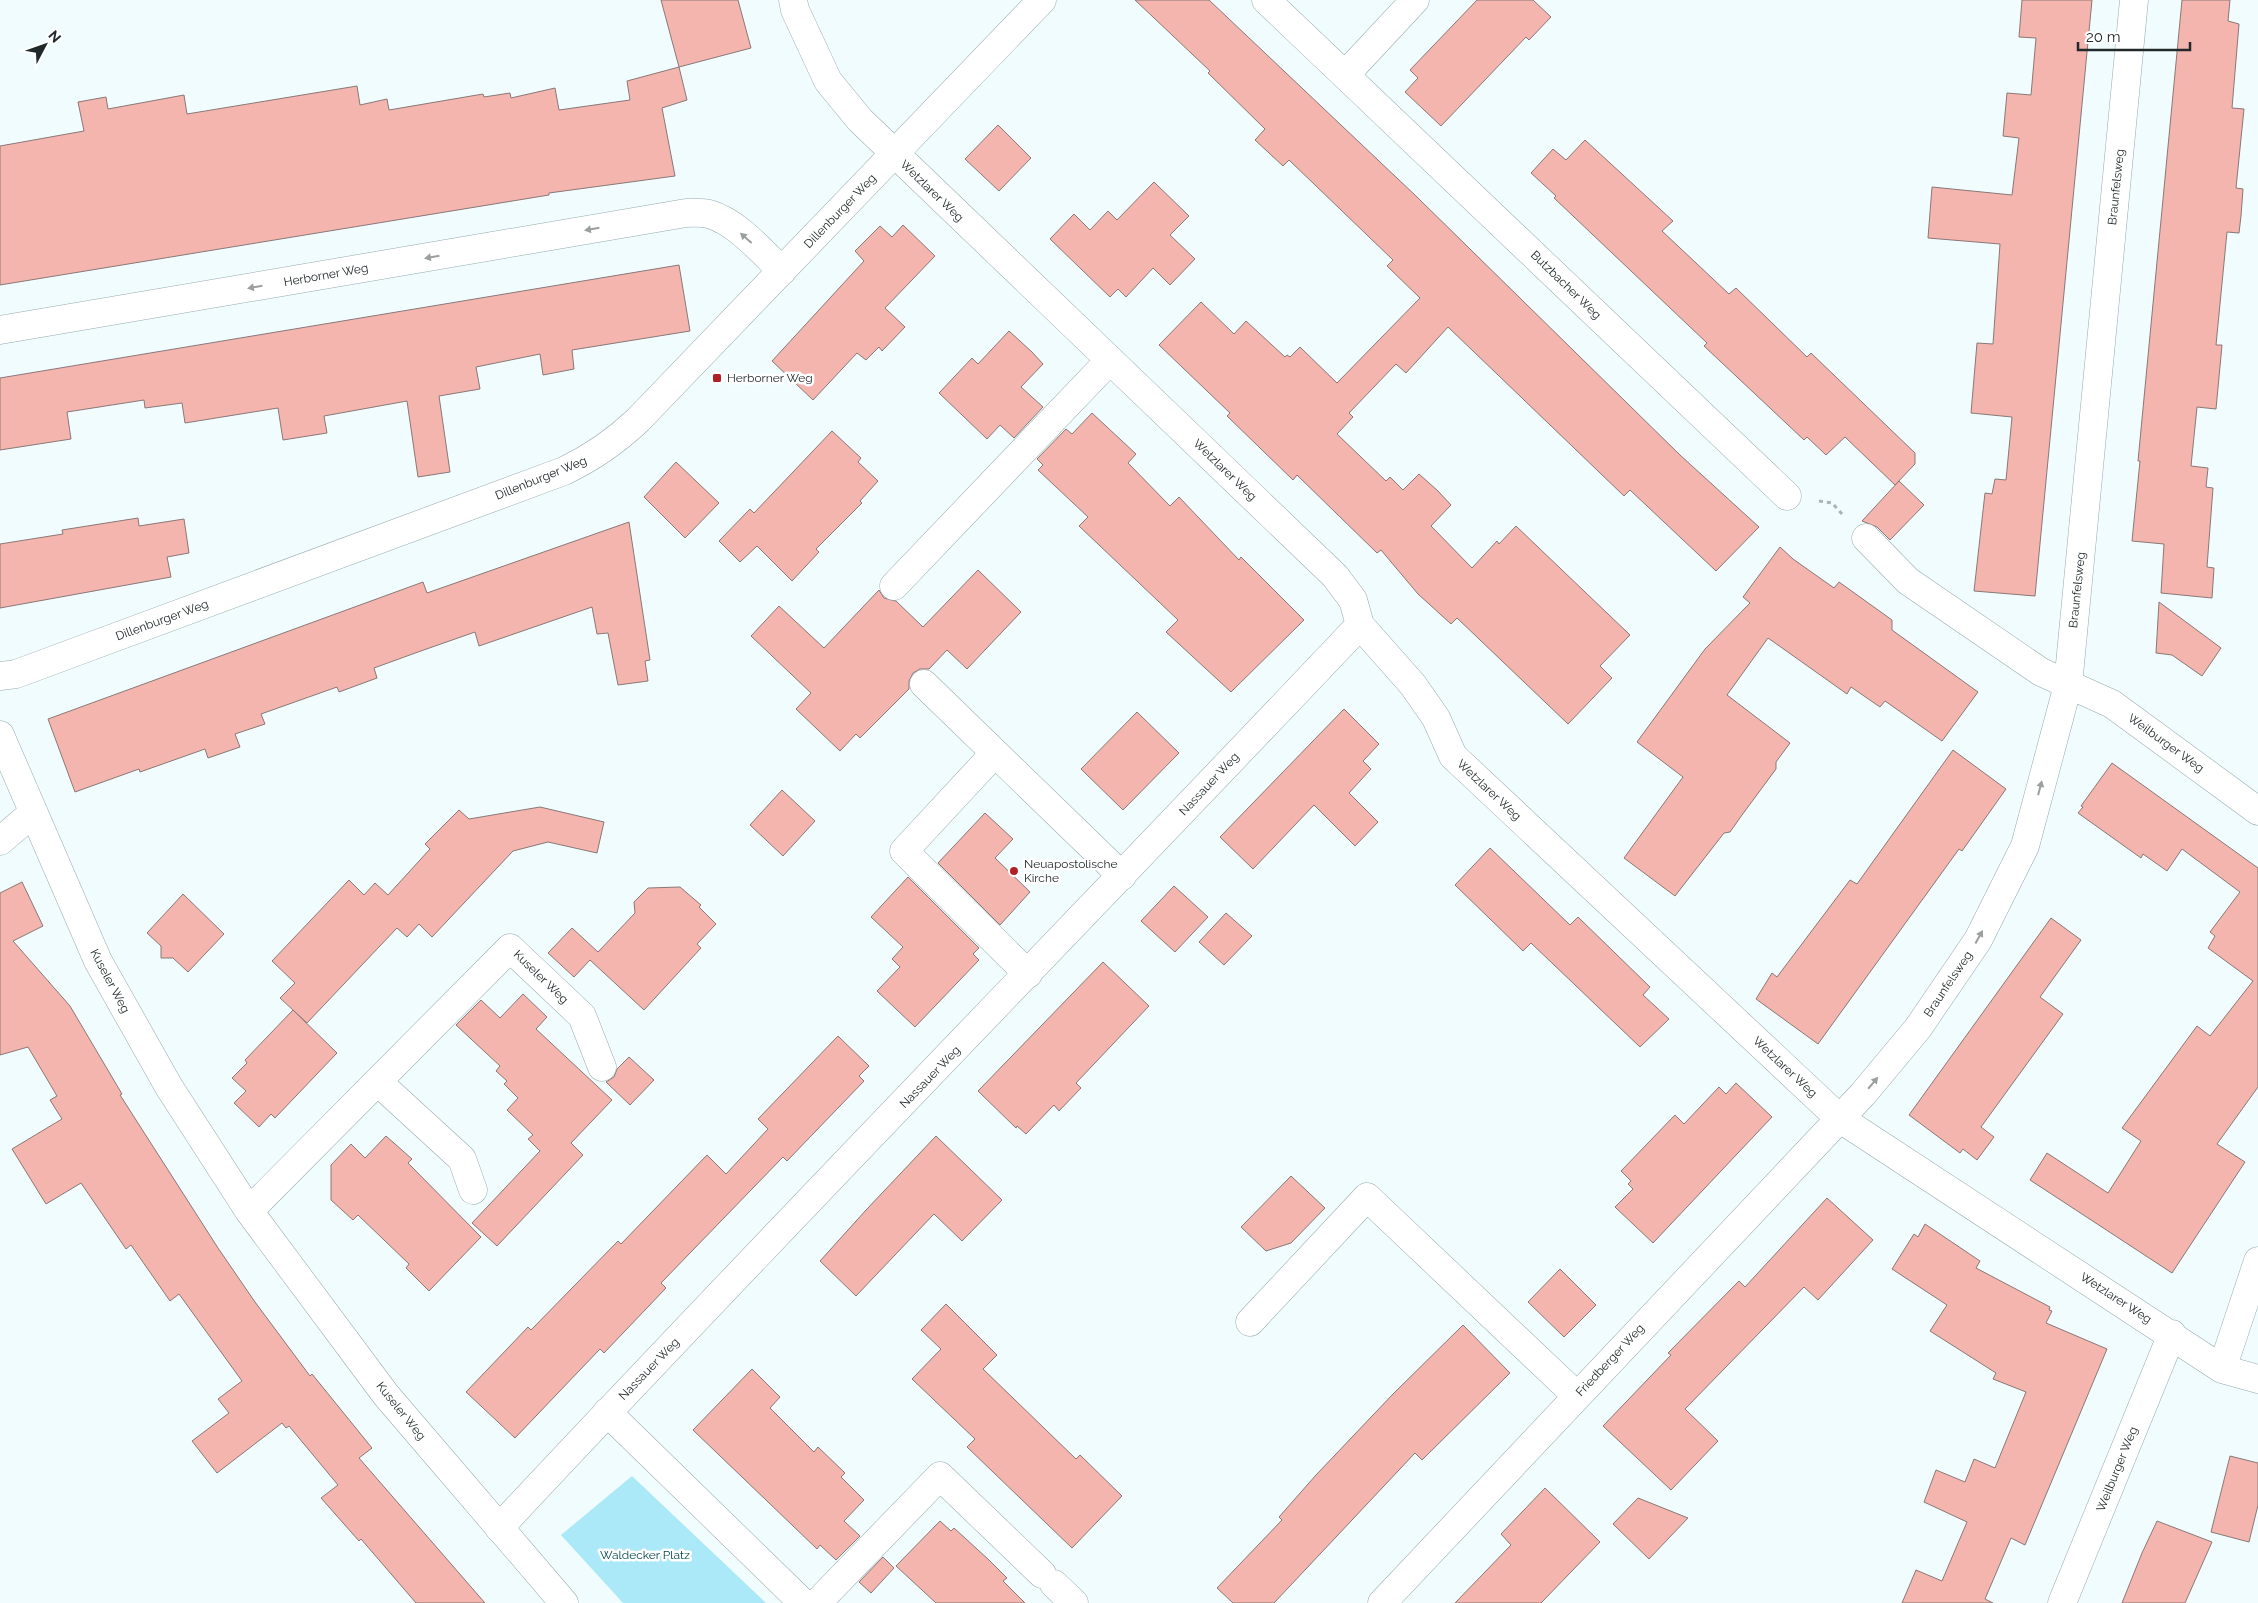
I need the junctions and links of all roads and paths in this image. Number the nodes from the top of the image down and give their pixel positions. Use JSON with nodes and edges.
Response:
{"nodes":[{"id":1,"x":793,"y":0,"type":"edge"},
{"id":2,"x":1042,"y":0,"type":"edge"},
{"id":3,"x":1266,"y":0,"type":"edge"},
{"id":4,"x":1415,"y":0,"type":"edge"},
{"id":5,"x":2134,"y":0,"type":"edge"},
{"id":6,"x":1345,"y":75,"type":"junction"},
{"id":7,"x":894,"y":154,"type":"junction"},
{"id":8,"x":782,"y":271,"type":"junction"},
{"id":9,"x":0,"y":330,"type":"edge"},
{"id":10,"x":1110,"y":360,"type":"junction"},
{"id":11,"x":1787,"y":496,"type":"dead end"},
{"id":12,"x":1866,"y":538,"type":"dead end"},
{"id":13,"x":894,"y":586,"type":"dead end"},
{"id":14,"x":1360,"y":625,"type":"junction"},
{"id":15,"x":0,"y":676,"type":"edge"},
{"id":16,"x":924,"y":684,"type":"dead end"},
{"id":17,"x":2068,"y":685,"type":"junction"},
{"id":18,"x":0,"y":736,"type":"edge"},
{"id":19,"x":995,"y":753,"type":"junction"},
{"id":20,"x":2258,"y":811,"type":"edge"},
{"id":21,"x":33,"y":813,"type":"junction"},
{"id":22,"x":0,"y":841,"type":"edge"},
{"id":23,"x":1122,"y":876,"type":"junction"},
{"id":24,"x":1028,"y":974,"type":"junction"},
{"id":25,"x":602,"y":1067,"type":"dead end"},
{"id":26,"x":378,"y":1082,"type":"junction"},
{"id":27,"x":1839,"y":1118,"type":"junction"},
{"id":28,"x":473,"y":1190,"type":"dead end"},
{"id":29,"x":249,"y":1211,"type":"junction"},
{"id":30,"x":2258,"y":1261,"type":"edge"},
{"id":31,"x":1250,"y":1322,"type":"dead end"},
{"id":32,"x":2172,"y":1334,"type":"junction"},
{"id":33,"x":2222,"y":1369,"type":"junction"},
{"id":34,"x":2258,"y":1379,"type":"edge"},
{"id":35,"x":1577,"y":1396,"type":"junction"},
{"id":36,"x":607,"y":1412,"type":"junction"},
{"id":37,"x":499,"y":1528,"type":"junction"},
{"id":38,"x":564,"y":1603,"type":"edge"},
{"id":39,"x":803,"y":1603,"type":"edge"},
{"id":40,"x":817,"y":1603,"type":"edge"},
{"id":41,"x":1074,"y":1603,"type":"edge"},
{"id":42,"x":1382,"y":1603,"type":"edge"},
{"id":43,"x":2062,"y":1603,"type":"edge"}],
"edges":[{"from":1,"to":7,"type":"street","name":"Wetzlarer Weg"},
{"from":2,"to":7,"type":"street","name":"Dillenburger Weg"},
{"from":3,"to":6,"type":"street","name":"Butzbacher Weg"},
{"from":4,"to":6,"type":"street"},
{"from":5,"to":17,"type":"street","name":"Braunfelsweg"},
{"from":6,"to":11,"type":"street","name":"Butzbacher Weg"},
{"from":7,"to":8,"type":"street","name":"Dillenburger Weg"},
{"from":7,"to":10,"type":"street","name":"Wetzlarer Weg"},
{"from":8,"to":9,"type":"street","name":"Herborner Weg","one_way":true},
{"from":8,"to":15,"type":"street","name":"Dillenburger Weg"},
{"from":10,"to":13,"type":"street"},
{"from":10,"to":14,"type":"street","name":"Wetzlarer Weg"},
{"from":12,"to":17,"type":"street","name":"Weilburger Weg"},
{"from":14,"to":23,"type":"street","name":"Nassauer Weg"},
{"from":14,"to":27,"type":"street","name":"Wetzlarer Weg"},
{"from":16,"to":19,"type":"street"},
{"from":17,"to":20,"type":"street","name":"Weilburger Weg"},
{"from":27,"to":17,"type":"street","name":"Braunfelsweg","one_way":true},
{"from":18,"to":21,"type":"street","name":"Kuseler Weg"},
{"from":19,"to":23,"type":"street"},
{"from":19,"to":24,"type":"street"},
{"from":21,"to":22,"type":"street"},
{"from":21,"to":29,"type":"street","name":"Kuseler Weg"},
{"from":23,"to":24,"type":"street","name":"Nassauer Weg"},
{"from":24,"to":36,"type":"street","name":"Nassauer Weg"},
{"from":25,"to":26,"type":"street","name":"Kuseler Weg"},
{"from":26,"to":28,"type":"street"},
{"from":26,"to":29,"type":"street","name":"Kuseler Weg"},
{"from":27,"to":32,"type":"street","name":"Wetzlarer Weg"},
{"from":27,"to":35,"type":"street","name":"Friedberger Weg"},
{"from":29,"to":37,"type":"street","name":"Kuseler Weg"},
{"from":30,"to":33,"type":"street"},
{"from":31,"to":35,"type":"street"},
{"from":32,"to":33,"type":"street","name":"Wetzlarer Weg"},
{"from":32,"to":43,"type":"street","name":"Weilburger Weg"},
{"from":33,"to":34,"type":"street","name":"Wetzlarer Weg"},
{"from":35,"to":42,"type":"street","name":"Friedberger Weg"},
{"from":36,"to":37,"type":"street","name":"Nassauer Weg"},
{"from":36,"to":39,"type":"street"},
{"from":37,"to":38,"type":"street","name":"Kuseler Weg"},
{"from":40,"to":41,"type":"street"}]}
